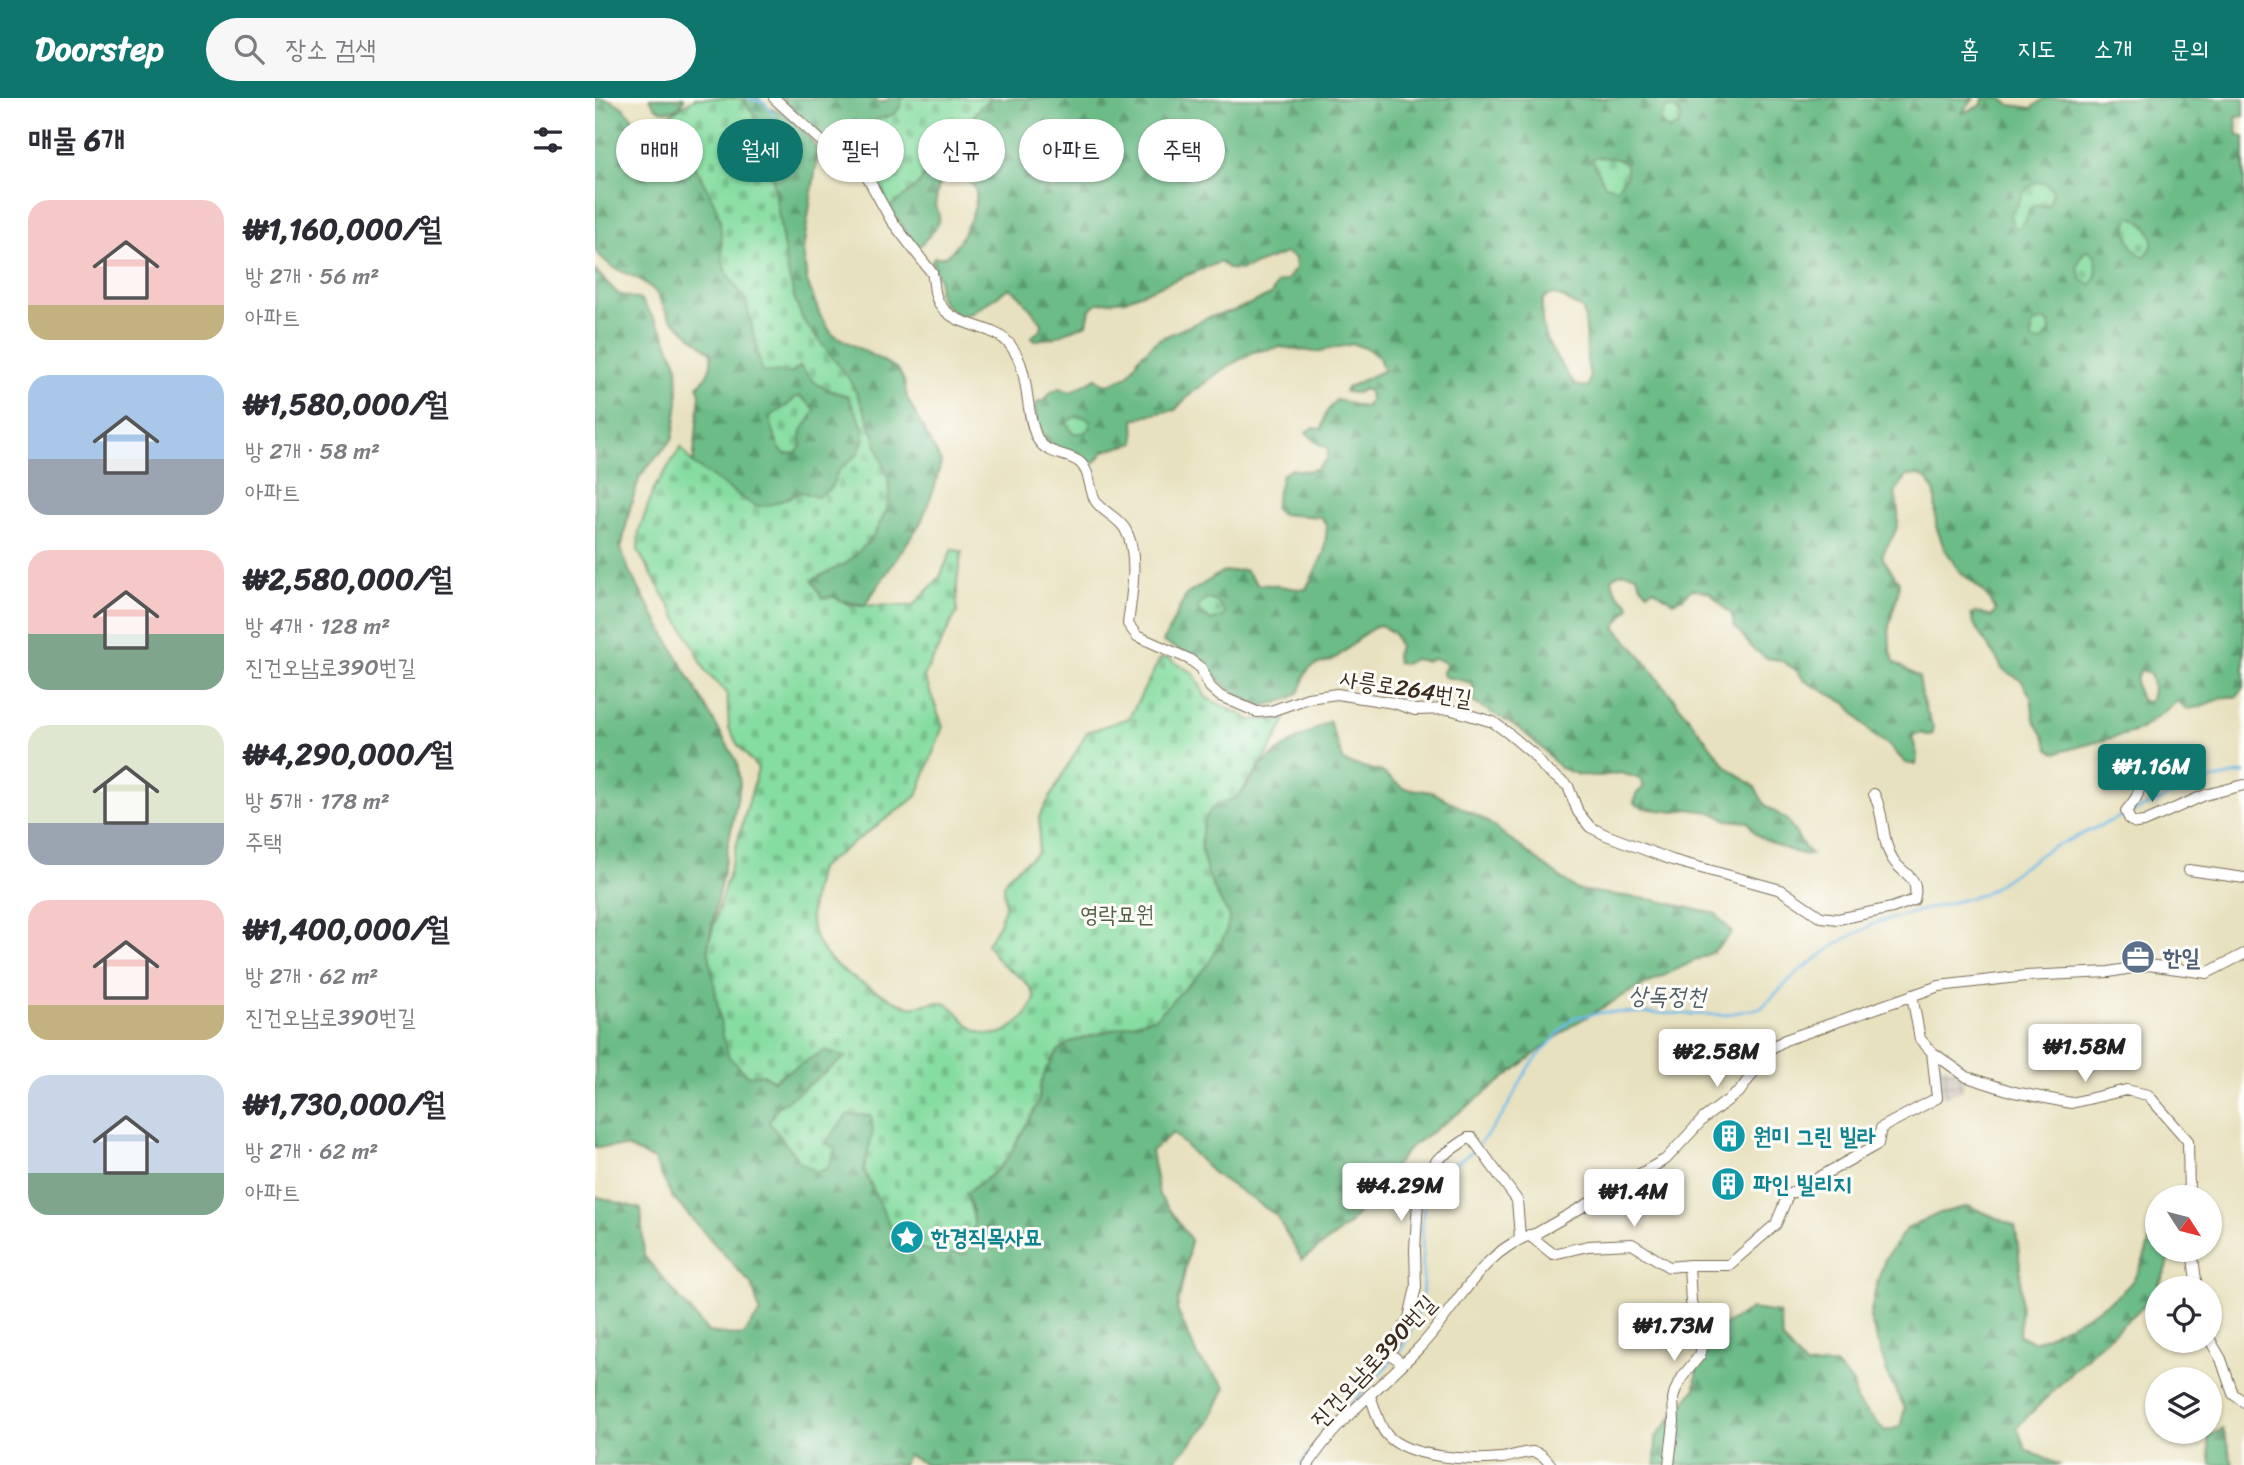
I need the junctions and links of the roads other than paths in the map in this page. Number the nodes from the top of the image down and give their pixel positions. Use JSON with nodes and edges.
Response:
{"nodes":[{"id":1,"x":774,"y":98,"type":"edge"},
{"id":2,"x":2140,"y":783,"type":"dead end"},
{"id":3,"x":2244,"y":785,"type":"edge"},
{"id":4,"x":1874,"y":794,"type":"dead end"},
{"id":5,"x":2189,"y":870,"type":"dead end"},
{"id":6,"x":2244,"y":878,"type":"edge"},
{"id":7,"x":2244,"y":954,"type":"edge"},
{"id":8,"x":1912,"y":995,"type":"junction"},
{"id":9,"x":1932,"y":1052,"type":"junction"},
{"id":10,"x":2189,"y":1185,"type":"edge"},
{"id":11,"x":1524,"y":1236,"type":"junction"},
{"id":12,"x":1689,"y":1265,"type":"junction"},
{"id":13,"x":2218,"y":1353,"type":"edge"},
{"id":14,"x":1397,"y":1359,"type":"junction"},
{"id":15,"x":1369,"y":1395,"type":"junction"},
{"id":16,"x":2244,"y":1402,"type":"edge"},
{"id":17,"x":1308,"y":1465,"type":"edge"},
{"id":18,"x":1551,"y":1465,"type":"edge"},
{"id":19,"x":1669,"y":1465,"type":"edge"}],
"edges":[{"from":1,"to":4,"type":"street","name":"사릉로264번길"},
{"from":2,"to":3,"type":"street"},
{"from":5,"to":6,"type":"street"},
{"from":7,"to":8,"type":"street","name":"진건오남로390번길"},
{"from":8,"to":9,"type":"street"},
{"from":8,"to":11,"type":"street","name":"진건오남로390번길"},
{"from":9,"to":10,"type":"street"},
{"from":9,"to":12,"type":"street"},
{"from":11,"to":12,"type":"street"},
{"from":11,"to":14,"type":"street","name":"진건오남로390번길"},
{"from":11,"to":14,"type":"street"},
{"from":12,"to":19,"type":"street"},
{"from":13,"to":16,"type":"street"},
{"from":14,"to":15,"type":"street","name":"진건오남로390번길"},
{"from":15,"to":17,"type":"street","name":"진건오남로390번길"},
{"from":15,"to":18,"type":"street"}]}
